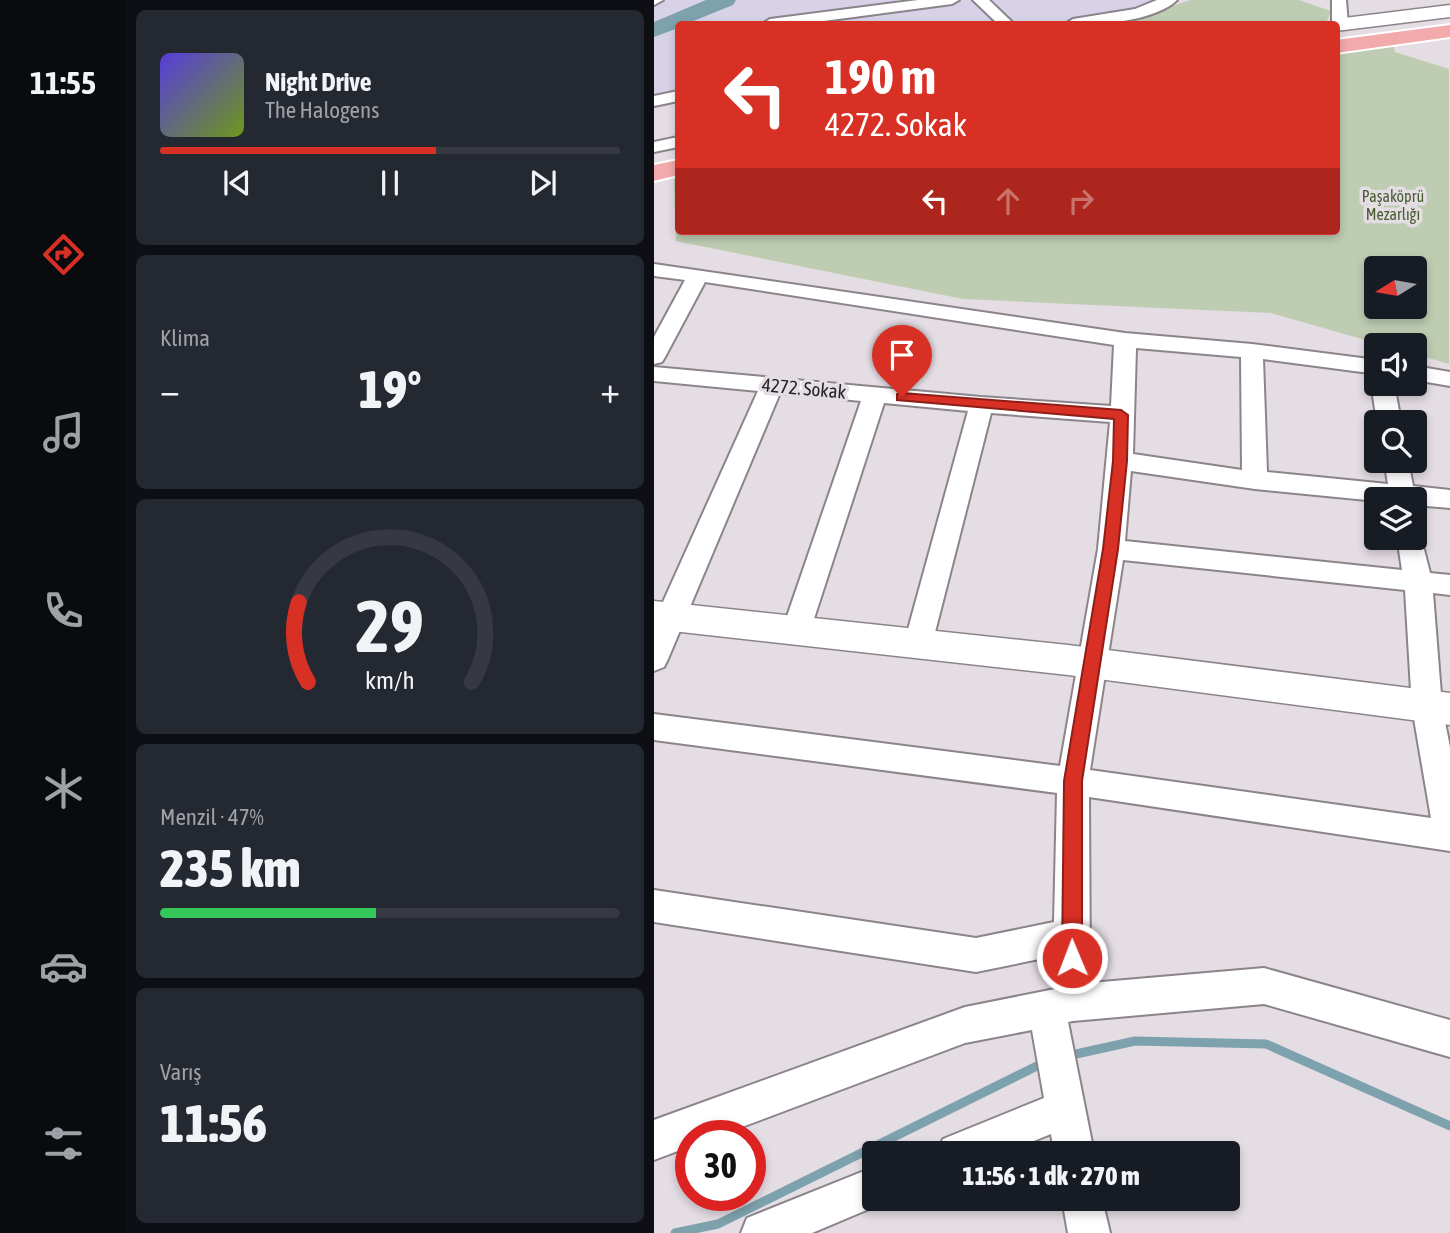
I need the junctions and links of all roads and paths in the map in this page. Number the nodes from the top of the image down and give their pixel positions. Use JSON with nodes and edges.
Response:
{"nodes":[{"id":1,"x":813,"y":0,"type":"edge"},
{"id":2,"x":952,"y":0,"type":"edge"},
{"id":3,"x":980,"y":0,"type":"edge"},
{"id":4,"x":1170,"y":0,"type":"edge"},
{"id":5,"x":1339,"y":0,"type":"edge"},
{"id":6,"x":1450,"y":11,"type":"edge"},
{"id":7,"x":876,"y":12,"type":"edge"},
{"id":8,"x":1450,"y":18,"type":"edge"},
{"id":9,"x":827,"y":21,"type":"edge"},
{"id":10,"x":1003,"y":21,"type":"edge"},
{"id":11,"x":1091,"y":21,"type":"edge"},
{"id":12,"x":1338,"y":21,"type":"edge"},
{"id":13,"x":1340,"y":27,"type":"edge"},
{"id":14,"x":1340,"y":27,"type":"edge"},
{"id":15,"x":1450,"y":31,"type":"edge"},
{"id":16,"x":1340,"y":46,"type":"edge"},
{"id":17,"x":675,"y":96,"type":"edge"},
{"id":18,"x":654,"y":100,"type":"edge"},
{"id":19,"x":675,"y":143,"type":"edge"},
{"id":20,"x":654,"y":147,"type":"edge"},
{"id":21,"x":675,"y":154,"type":"edge"},
{"id":22,"x":654,"y":158,"type":"edge"},
{"id":23,"x":675,"y":169,"type":"edge"},
{"id":24,"x":654,"y":173,"type":"edge"},
{"id":25,"x":654,"y":270,"type":"edge"},
{"id":26,"x":698,"y":275,"type":"junction"},
{"id":27,"x":1125,"y":340,"type":"junction"},
{"id":28,"x":1252,"y":351,"type":"junction"},
{"id":29,"x":654,"y":357,"type":"edge"},
{"id":30,"x":1364,"y":365,"type":"edge"},
{"id":31,"x":654,"y":374,"type":"edge"},
{"id":32,"x":1427,"y":375,"type":"edge"},
{"id":33,"x":1450,"y":379,"type":"edge"},
{"id":34,"x":772,"y":386,"type":"junction"},
{"id":35,"x":875,"y":395,"type":"junction"},
{"id":36,"x":981,"y":405,"type":"junction"},
{"id":37,"x":1121,"y":415,"type":"junction"},
{"id":38,"x":1120,"y":461,"type":"junction"},
{"id":39,"x":1255,"y":480,"type":"junction"},
{"id":40,"x":1364,"y":493,"type":"edge"},
{"id":41,"x":1427,"y":498,"type":"edge"},
{"id":42,"x":1450,"y":499,"type":"edge"},
{"id":43,"x":1111,"y":549,"type":"junction"},
{"id":44,"x":1412,"y":550,"type":"edge"},
{"id":45,"x":1418,"y":582,"type":"junction"},
{"id":46,"x":1450,"y":585,"type":"edge"},
{"id":47,"x":662,"y":616,"type":"edge"},
{"id":48,"x":796,"y":631,"type":"junction"},
{"id":49,"x":918,"y":644,"type":"junction"},
{"id":50,"x":654,"y":659,"type":"edge"},
{"id":51,"x":1090,"y":662,"type":"junction"},
{"id":52,"x":1438,"y":708,"type":"edge"},
{"id":53,"x":654,"y":727,"type":"edge"},
{"id":54,"x":1073,"y":781,"type":"junction"},
{"id":55,"x":1450,"y":835,"type":"edge"},
{"id":56,"x":654,"y":906,"type":"edge"},
{"id":57,"x":1071,"y":935,"type":"junction"},
{"id":58,"x":1060,"y":1006,"type":"junction"},
{"id":59,"x":1450,"y":1039,"type":"edge"},
{"id":60,"x":1065,"y":1109,"type":"junction"},
{"id":61,"x":654,"y":1140,"type":"edge"},
{"id":62,"x":986,"y":1141,"type":"edge"},
{"id":63,"x":1072,"y":1141,"type":"edge"},
{"id":64,"x":862,"y":1192,"type":"edge"},
{"id":65,"x":1084,"y":1211,"type":"edge"},
{"id":66,"x":762,"y":1233,"type":"edge"},
{"id":67,"x":1089,"y":1233,"type":"edge"}],
"edges":[{"from":1,"to":9,"type":"street"},
{"from":2,"to":7,"type":"street"},
{"from":3,"to":10,"type":"street"},
{"from":4,"to":11,"type":"street"},
{"from":5,"to":12,"type":"street"},
{"from":6,"to":13,"type":"street"},
{"from":7,"to":9,"type":"street"},
{"from":8,"to":14,"type":"highway"},
{"from":15,"to":16,"type":"highway"},
{"from":17,"to":18,"type":"street"},
{"from":19,"to":20,"type":"street"},
{"from":21,"to":22,"type":"highway"},
{"from":23,"to":24,"type":"highway"},
{"from":25,"to":26,"type":"street"},
{"from":26,"to":27,"type":"street"},
{"from":26,"to":29,"type":"street"},
{"from":27,"to":28,"type":"street"},
{"from":27,"to":37,"type":"street"},
{"from":28,"to":30,"type":"street"},
{"from":28,"to":39,"type":"street"},
{"from":31,"to":34,"type":"street","name":"4272. Sokak"},
{"from":32,"to":33,"type":"street"},
{"from":34,"to":35,"type":"street","name":"4272. Sokak"},
{"from":34,"to":47,"type":"street"},
{"from":35,"to":36,"type":"street","name":"4272. Sokak"},
{"from":35,"to":48,"type":"street"},
{"from":36,"to":37,"type":"street","name":"4272. Sokak"},
{"from":36,"to":49,"type":"street"},
{"from":37,"to":38,"type":"street"},
{"from":38,"to":39,"type":"street"},
{"from":38,"to":43,"type":"street"},
{"from":39,"to":40,"type":"street"},
{"from":41,"to":42,"type":"street"},
{"from":43,"to":45,"type":"street"},
{"from":43,"to":51,"type":"street"},
{"from":44,"to":45,"type":"street"},
{"from":45,"to":46,"type":"street"},
{"from":45,"to":52,"type":"street"},
{"from":47,"to":48,"type":"street"},
{"from":47,"to":50,"type":"street"},
{"from":48,"to":49,"type":"street"},
{"from":49,"to":51,"type":"street"},
{"from":51,"to":52,"type":"street"},
{"from":51,"to":54,"type":"street"},
{"from":52,"to":55,"type":"street"},
{"from":53,"to":54,"type":"street"},
{"from":54,"to":55,"type":"street"},
{"from":54,"to":57,"type":"street"},
{"from":56,"to":57,"type":"street"},
{"from":57,"to":58,"type":"street"},
{"from":58,"to":59,"type":"street"},
{"from":58,"to":60,"type":"street"},
{"from":58,"to":61,"type":"street"},
{"from":60,"to":62,"type":"street"},
{"from":60,"to":63,"type":"street"},
{"from":64,"to":66,"type":"street"},
{"from":65,"to":67,"type":"street"}]}
